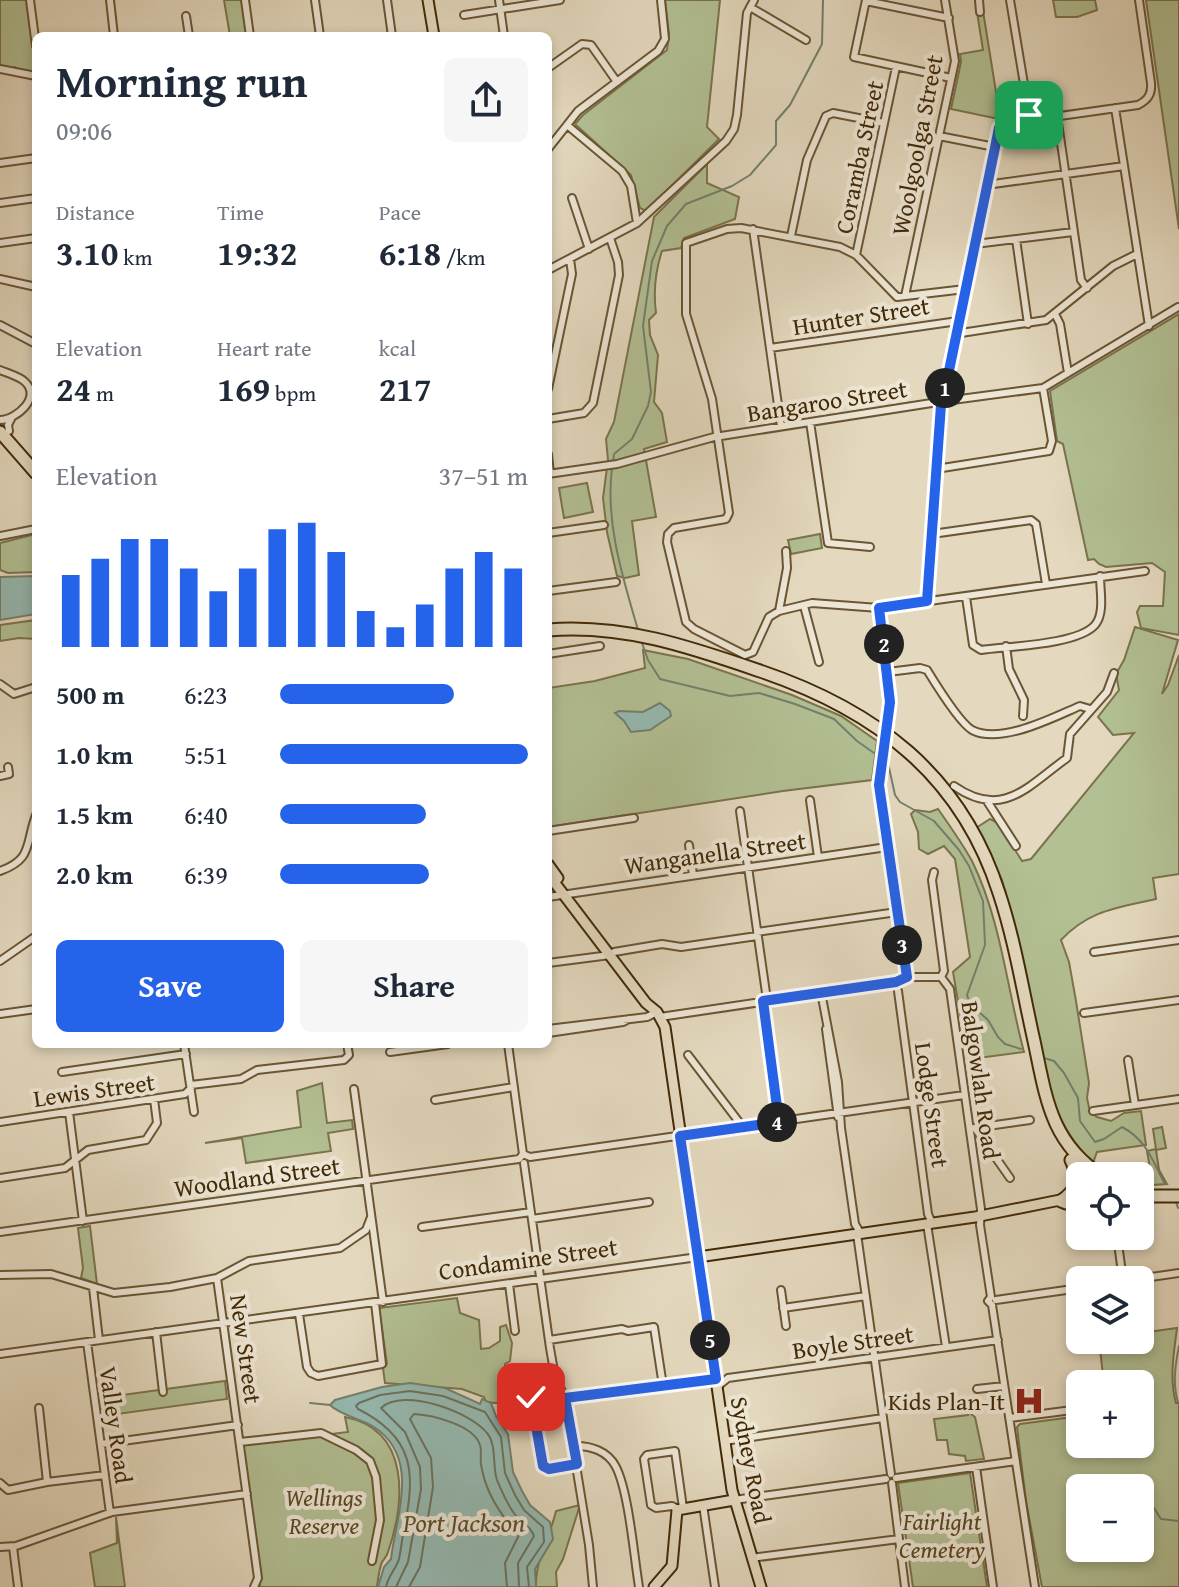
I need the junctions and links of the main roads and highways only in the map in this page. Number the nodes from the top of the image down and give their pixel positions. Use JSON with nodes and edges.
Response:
{"nodes":[{"id":1,"x":428,"y":0,"type":"edge"},
{"id":2,"x":433,"y":32,"type":"edge"},
{"id":3,"x":3,"y":429,"type":"edge"},
{"id":4,"x":32,"y":461,"type":"edge"},
{"id":5,"x":32,"y":468,"type":"edge"},
{"id":6,"x":552,"y":630,"type":"edge"},
{"id":7,"x":552,"y":637,"type":"edge"},
{"id":8,"x":640,"y":638,"type":"junction"},
{"id":9,"x":552,"y":870,"type":"edge"},
{"id":10,"x":552,"y":878,"type":"edge"},
{"id":11,"x":566,"y":892,"type":"junction"},
{"id":12,"x":1071,"y":1160,"type":"junction"},
{"id":13,"x":1074,"y":1162,"type":"edge"},
{"id":14,"x":1084,"y":1162,"type":"edge"},
{"id":15,"x":1154,"y":1191,"type":"edge"},
{"id":16,"x":1175,"y":1193,"type":"edge"},
{"id":17,"x":1154,"y":1195,"type":"edge"},
{"id":18,"x":1061,"y":1201,"type":"junction"},
{"id":19,"x":1066,"y":1203,"type":"edge"},
{"id":20,"x":698,"y":1257,"type":"junction"},
{"id":21,"x":734,"y":1500,"type":"junction"},
{"id":22,"x":654,"y":1587,"type":"edge"},
{"id":23,"x":761,"y":1587,"type":"edge"}],
"edges":[{"from":1,"to":2,"type":"main road"},
{"from":3,"to":4,"type":"highway"},
{"from":3,"to":5,"type":"highway"},
{"from":6,"to":8,"type":"highway"},
{"from":7,"to":8,"type":"highway"},
{"from":8,"to":12,"type":"highway"},
{"from":8,"to":14,"type":"highway"},
{"from":9,"to":11,"type":"main road","name":"Sydney Road"},
{"from":10,"to":11,"type":"main road","name":"Sydney Road"},
{"from":11,"to":20,"type":"main road","name":"Sydney Road"},
{"from":12,"to":13,"type":"highway"},
{"from":12,"to":18,"type":"highway"},
{"from":15,"to":16,"type":"highway"},
{"from":16,"to":17,"type":"highway"},
{"from":18,"to":19,"type":"highway"},
{"from":18,"to":20,"type":"main road","name":"Condamine Street"},
{"from":20,"to":21,"type":"main road","name":"Sydney Road"},
{"from":21,"to":22,"type":"main road"},
{"from":21,"to":23,"type":"main road","name":"Sydney Road"}]}
